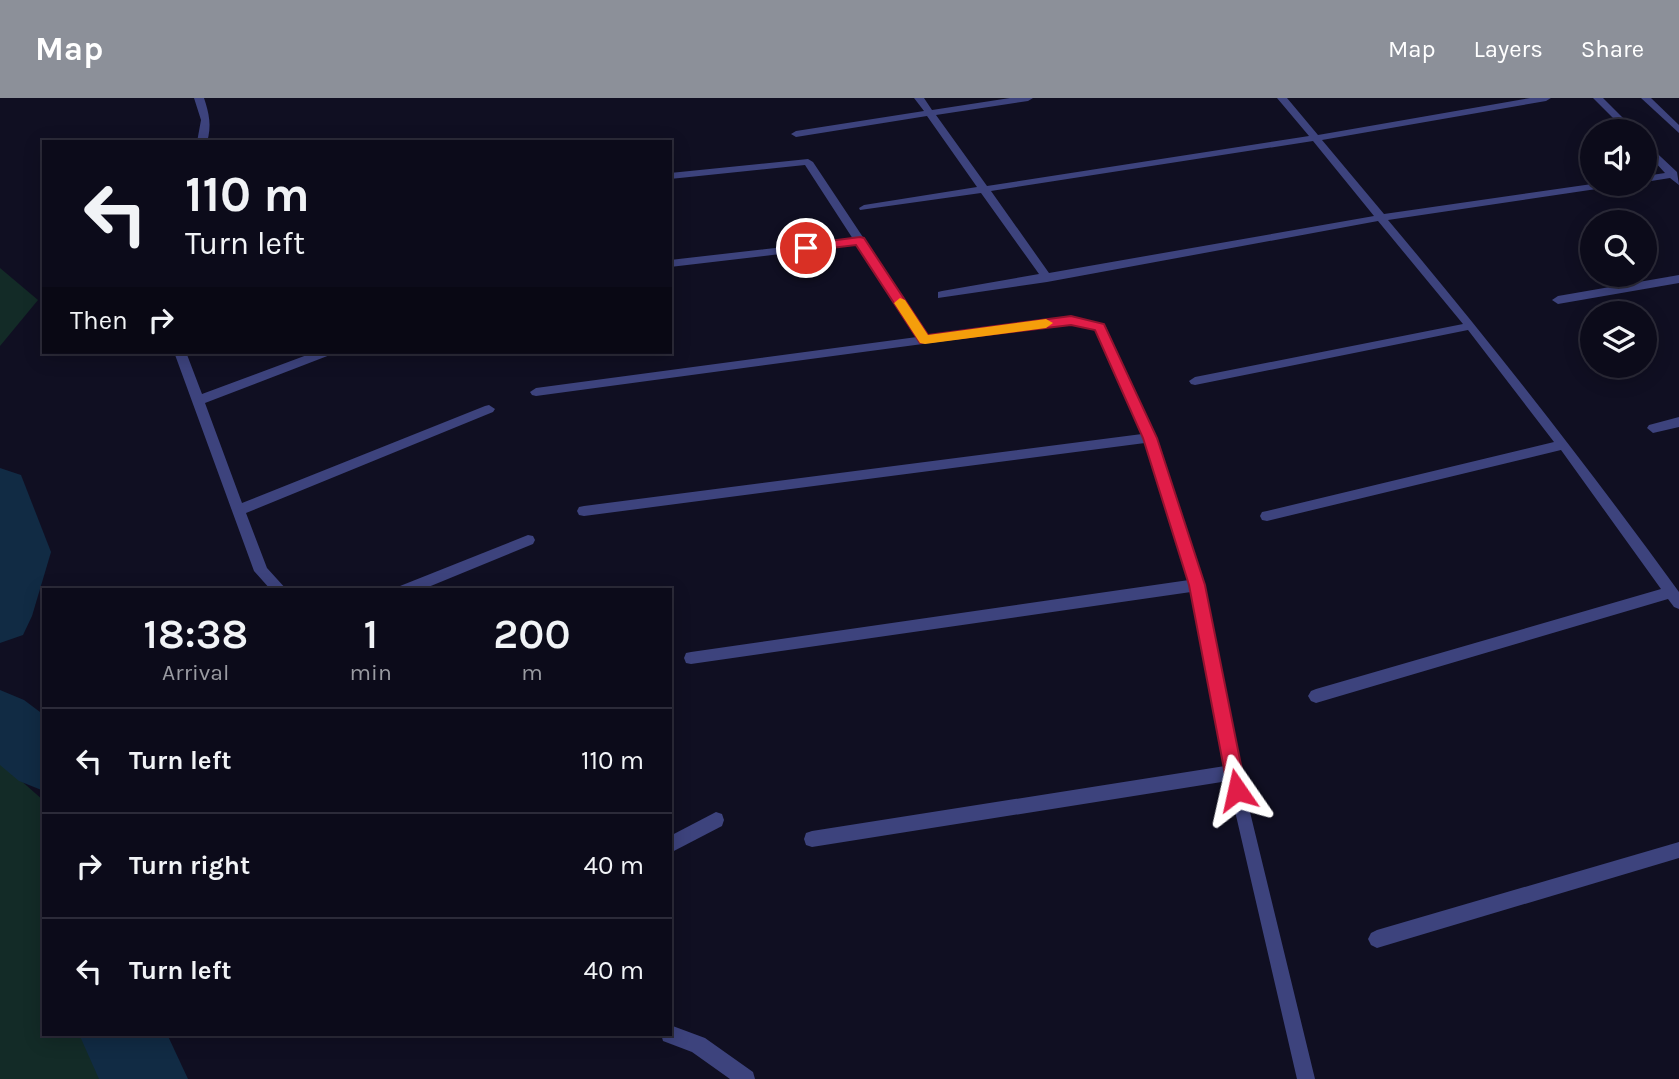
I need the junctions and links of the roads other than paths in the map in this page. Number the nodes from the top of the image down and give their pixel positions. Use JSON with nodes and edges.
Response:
{"nodes":[{"id":1,"x":199,"y":98,"type":"edge"},
{"id":2,"x":919,"y":98,"type":"edge"},
{"id":3,"x":1028,"y":98,"type":"edge"},
{"id":4,"x":1282,"y":98,"type":"edge"},
{"id":5,"x":1546,"y":98,"type":"edge"},
{"id":6,"x":1598,"y":98,"type":"edge"},
{"id":7,"x":1646,"y":98,"type":"edge"},
{"id":8,"x":929,"y":114,"type":"junction"},
{"id":9,"x":1619,"y":119,"type":"edge"},
{"id":10,"x":1679,"y":130,"type":"edge"},
{"id":11,"x":796,"y":134,"type":"dead end"},
{"id":12,"x":1317,"y":138,"type":"junction"},
{"id":13,"x":203,"y":140,"type":"edge"},
{"id":14,"x":1657,"y":158,"type":"edge"},
{"id":15,"x":672,"y":176,"type":"edge"},
{"id":16,"x":1657,"y":178,"type":"edge"},
{"id":17,"x":1676,"y":178,"type":"edge"},
{"id":18,"x":1580,"y":189,"type":"edge"},
{"id":19,"x":984,"y":190,"type":"junction"},
{"id":20,"x":864,"y":208,"type":"dead end"},
{"id":21,"x":1384,"y":218,"type":"junction"},
{"id":22,"x":860,"y":241,"type":"junction"},
{"id":23,"x":672,"y":264,"type":"edge"},
{"id":24,"x":1047,"y":278,"type":"junction"},
{"id":25,"x":1679,"y":279,"type":"edge"},
{"id":26,"x":942,"y":295,"type":"dead end"},
{"id":27,"x":1558,"y":300,"type":"dead end"},
{"id":28,"x":1471,"y":326,"type":"junction"},
{"id":29,"x":925,"y":340,"type":"junction"},
{"id":30,"x":181,"y":354,"type":"edge"},
{"id":31,"x":321,"y":354,"type":"edge"},
{"id":32,"x":1195,"y":381,"type":"dead end"},
{"id":33,"x":536,"y":392,"type":"dead end"},
{"id":34,"x":198,"y":400,"type":"junction"},
{"id":35,"x":489,"y":408,"type":"dead end"},
{"id":36,"x":1679,"y":422,"type":"edge"},
{"id":37,"x":1653,"y":428,"type":"dead end"},
{"id":38,"x":1150,"y":438,"type":"junction"},
{"id":39,"x":1562,"y":445,"type":"junction"},
{"id":40,"x":239,"y":510,"type":"junction"},
{"id":41,"x":584,"y":511,"type":"dead end"},
{"id":42,"x":1267,"y":516,"type":"dead end"},
{"id":43,"x":528,"y":540,"type":"dead end"},
{"id":44,"x":1197,"y":585,"type":"junction"},
{"id":45,"x":278,"y":588,"type":"edge"},
{"id":46,"x":410,"y":588,"type":"edge"},
{"id":47,"x":1675,"y":598,"type":"edge"},
{"id":48,"x":691,"y":658,"type":"dead end"},
{"id":49,"x":1316,"y":696,"type":"dead end"},
{"id":50,"x":1234,"y":772,"type":"junction"},
{"id":51,"x":716,"y":820,"type":"dead end"},
{"id":52,"x":812,"y":839,"type":"dead end"},
{"id":53,"x":672,"y":844,"type":"edge"},
{"id":54,"x":1679,"y":850,"type":"edge"},
{"id":55,"x":1377,"y":940,"type":"dead end"},
{"id":56,"x":672,"y":1035,"type":"edge"},
{"id":57,"x":746,"y":1079,"type":"edge"},
{"id":58,"x":1306,"y":1079,"type":"edge"}],
"edges":[{"from":1,"to":13,"type":"street"},
{"from":2,"to":8,"type":"street"},
{"from":3,"to":8,"type":"street"},
{"from":4,"to":12,"type":"street"},
{"from":5,"to":12,"type":"street"},
{"from":6,"to":9,"type":"street"},
{"from":7,"to":10,"type":"street"},
{"from":8,"to":11,"type":"street"},
{"from":8,"to":19,"type":"street"},
{"from":12,"to":19,"type":"street"},
{"from":12,"to":21,"type":"street"},
{"from":14,"to":17,"type":"street"},
{"from":15,"to":22,"type":"street"},
{"from":16,"to":17,"type":"street"},
{"from":18,"to":21,"type":"street"},
{"from":19,"to":20,"type":"street"},
{"from":19,"to":24,"type":"street"},
{"from":21,"to":24,"type":"street"},
{"from":21,"to":28,"type":"street"},
{"from":22,"to":23,"type":"street"},
{"from":22,"to":29,"type":"street"},
{"from":24,"to":26,"type":"street"},
{"from":25,"to":27,"type":"street"},
{"from":28,"to":32,"type":"street"},
{"from":28,"to":39,"type":"street"},
{"from":29,"to":33,"type":"street"},
{"from":29,"to":38,"type":"street"},
{"from":30,"to":34,"type":"street"},
{"from":31,"to":34,"type":"street"},
{"from":34,"to":40,"type":"street"},
{"from":35,"to":40,"type":"street"},
{"from":36,"to":37,"type":"street"},
{"from":38,"to":41,"type":"street"},
{"from":38,"to":44,"type":"street"},
{"from":39,"to":42,"type":"street"},
{"from":39,"to":47,"type":"street"},
{"from":40,"to":45,"type":"street"},
{"from":43,"to":46,"type":"street"},
{"from":44,"to":48,"type":"street"},
{"from":44,"to":50,"type":"street"},
{"from":47,"to":49,"type":"street"},
{"from":50,"to":52,"type":"street"},
{"from":50,"to":58,"type":"street"},
{"from":51,"to":53,"type":"street"},
{"from":54,"to":55,"type":"street"},
{"from":56,"to":57,"type":"street"}]}
